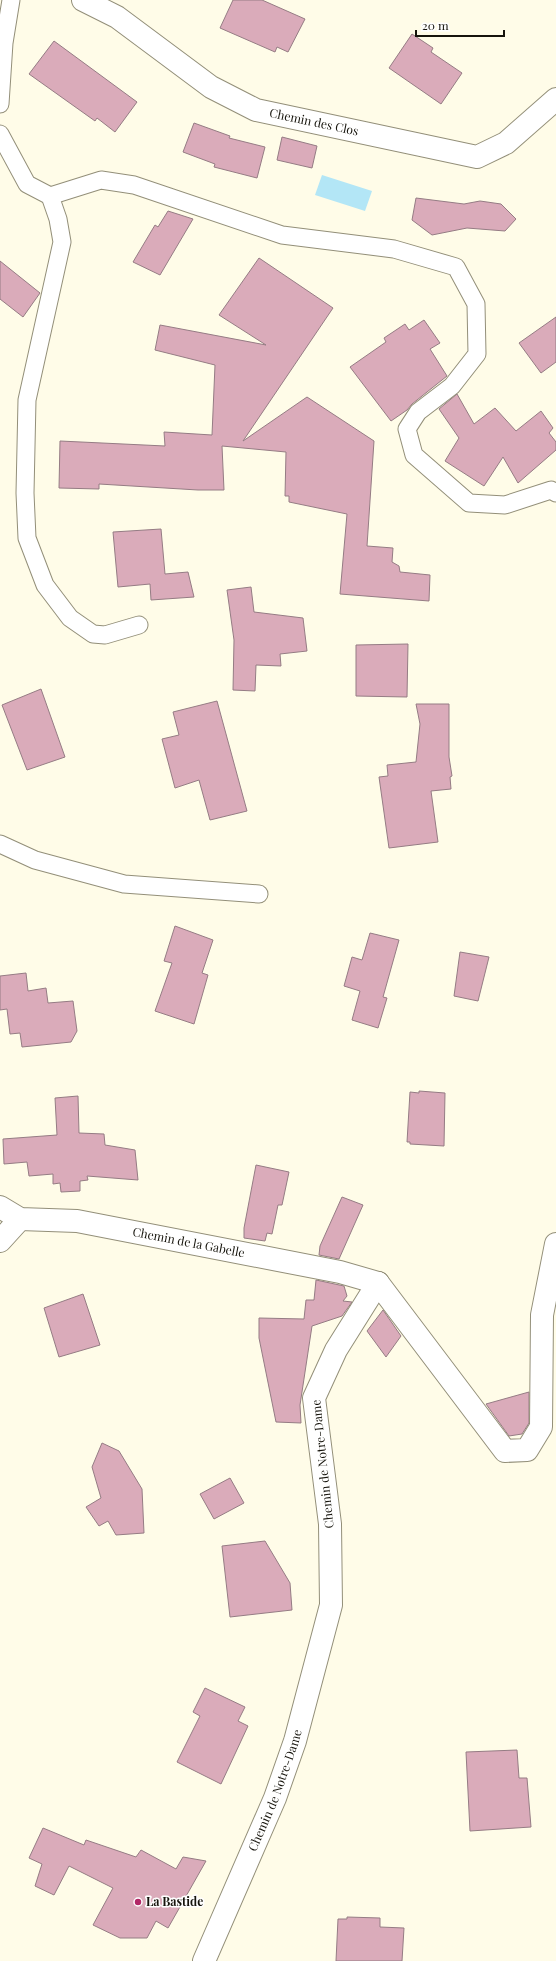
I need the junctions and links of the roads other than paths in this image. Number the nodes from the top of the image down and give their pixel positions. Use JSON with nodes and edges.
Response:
{"nodes":[{"id":1,"x":11,"y":0,"type":"edge"},
{"id":2,"x":83,"y":0,"type":"edge"},
{"id":3,"x":556,"y":99,"type":"edge"},
{"id":4,"x":0,"y":104,"type":"edge"},
{"id":5,"x":0,"y":134,"type":"edge"},
{"id":6,"x":50,"y":196,"type":"junction"},
{"id":7,"x":556,"y":493,"type":"edge"},
{"id":8,"x":139,"y":625,"type":"dead end"},
{"id":9,"x":0,"y":844,"type":"edge"},
{"id":10,"x":259,"y":894,"type":"dead end"},
{"id":11,"x":0,"y":1207,"type":"edge"},
{"id":12,"x":20,"y":1219,"type":"junction"},
{"id":13,"x":0,"y":1241,"type":"edge"},
{"id":14,"x":556,"y":1244,"type":"edge"},
{"id":15,"x":378,"y":1284,"type":"junction"},
{"id":16,"x":204,"y":1961,"type":"edge"}],
"edges":[{"from":1,"to":4,"type":"lane"},
{"from":2,"to":3,"type":"street","name":"Chemin des Clos"},
{"from":5,"to":6,"type":"lane"},
{"from":6,"to":7,"type":"lane"},
{"from":6,"to":8,"type":"lane"},
{"from":9,"to":10,"type":"lane"},
{"from":11,"to":12,"type":"street","name":"Chemin de la Gabelle"},
{"from":12,"to":13,"type":"street"},
{"from":12,"to":15,"type":"street","name":"Chemin de la Gabelle"},
{"from":14,"to":15,"type":"street"},
{"from":15,"to":16,"type":"street","name":"Chemin de Notre-Dame"}]}
